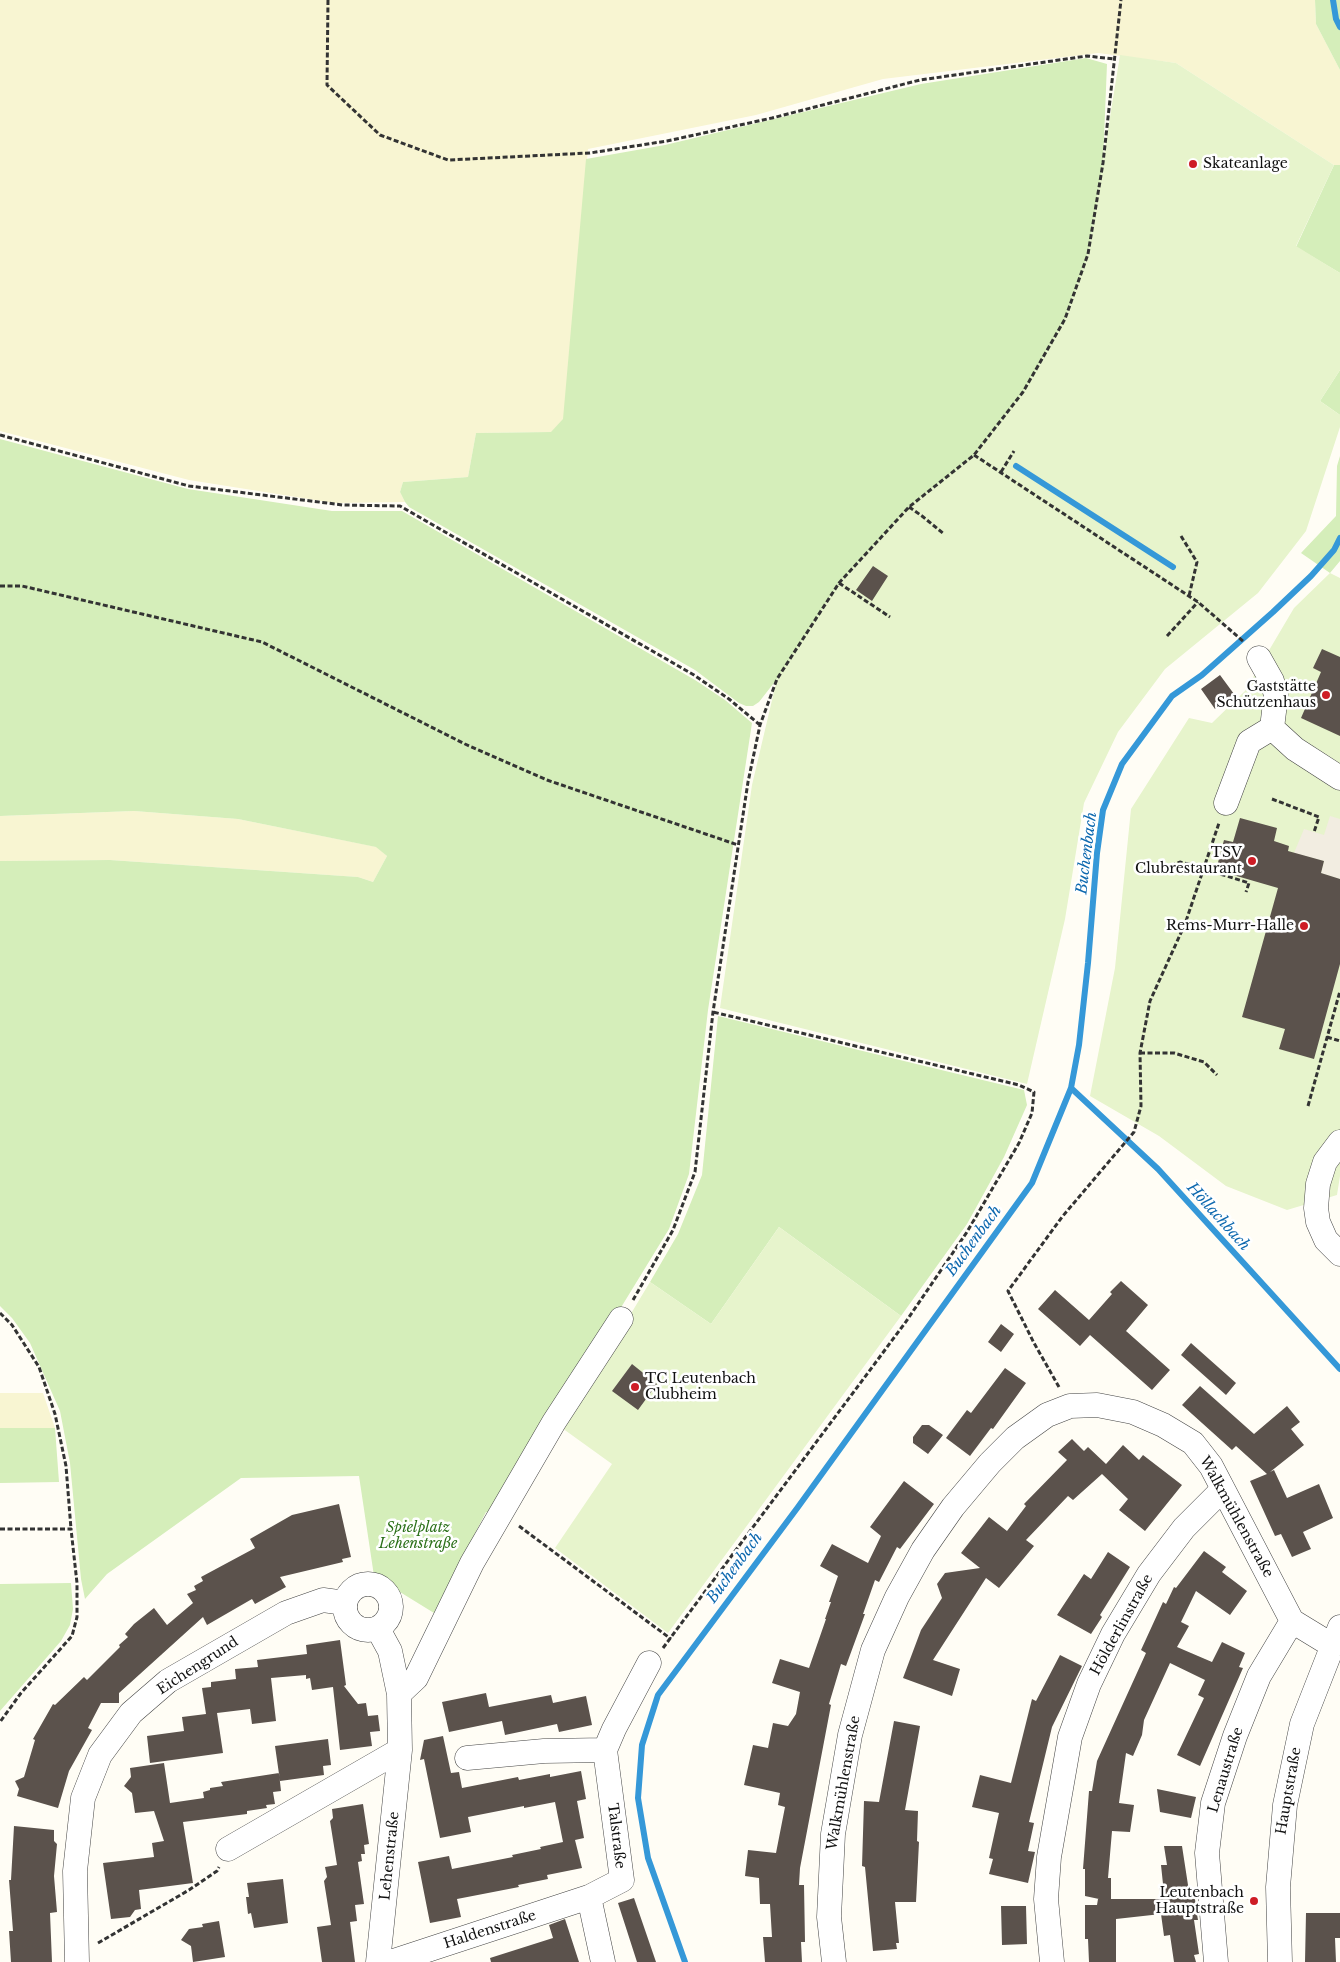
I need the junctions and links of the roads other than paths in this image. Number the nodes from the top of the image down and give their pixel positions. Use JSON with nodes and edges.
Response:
{"nodes":[{"id":1,"x":1259,"y":658,"type":"dead end"},
{"id":2,"x":1272,"y":728,"type":"junction"},
{"id":3,"x":1340,"y":778,"type":"edge"},
{"id":4,"x":1226,"y":803,"type":"road end"},
{"id":5,"x":1340,"y":1142,"type":"edge"},
{"id":6,"x":1340,"y":1254,"type":"edge"},
{"id":7,"x":621,"y":1319,"type":"road end"},
{"id":8,"x":1223,"y":1489,"type":"junction"},
{"id":9,"x":345,"y":1603,"type":"junction"},
{"id":10,"x":1292,"y":1621,"type":"junction"},
{"id":11,"x":378,"y":1628,"type":"junction"},
{"id":12,"x":1336,"y":1637,"type":"edge"},
{"id":13,"x":649,"y":1663,"type":"dead end"},
{"id":14,"x":399,"y":1694,"type":"junction"},
{"id":15,"x":400,"y":1750,"type":"junction"},
{"id":16,"x":605,"y":1750,"type":"junction"},
{"id":17,"x":466,"y":1758,"type":"dead end"},
{"id":18,"x":228,"y":1850,"type":"dead end"},
{"id":19,"x":589,"y":1897,"type":"junction"},
{"id":20,"x":77,"y":1958,"type":"edge"},
{"id":21,"x":378,"y":1962,"type":"edge"},
{"id":22,"x":391,"y":1962,"type":"edge"},
{"id":23,"x":603,"y":1962,"type":"edge"},
{"id":24,"x":834,"y":1962,"type":"edge"},
{"id":25,"x":1052,"y":1962,"type":"edge"},
{"id":26,"x":1216,"y":1962,"type":"edge"},
{"id":27,"x":1280,"y":1962,"type":"edge"}],
"edges":[{"from":1,"to":2,"type":"street"},
{"from":2,"to":3,"type":"street"},
{"from":2,"to":4,"type":"street"},
{"from":5,"to":6,"type":"street"},
{"from":7,"to":14,"type":"street"},
{"from":8,"to":10,"type":"street","name":"Walkmühlenstraße"},
{"from":8,"to":24,"type":"street","name":"Walkmühlenstraße"},
{"from":8,"to":25,"type":"street","name":"Hölderlinstraße"},
{"from":9,"to":11,"type":"street"},
{"from":9,"to":11,"type":"street"},
{"from":9,"to":20,"type":"street","name":"Eichengrund"},
{"from":10,"to":12,"type":"street"},
{"from":10,"to":26,"type":"street","name":"Lenaustraße"},
{"from":11,"to":14,"type":"street","name":"Lehenstraße"},
{"from":12,"to":27,"type":"street","name":"Hauptstraße"},
{"from":13,"to":16,"type":"street"},
{"from":14,"to":15,"type":"street","name":"Lehenstraße"},
{"from":15,"to":18,"type":"street"},
{"from":15,"to":21,"type":"street","name":"Lehenstraße"},
{"from":16,"to":17,"type":"street"},
{"from":16,"to":19,"type":"street","name":"Talstraße"},
{"from":19,"to":22,"type":"street","name":"Haldenstraße"},
{"from":19,"to":23,"type":"street"}]}
